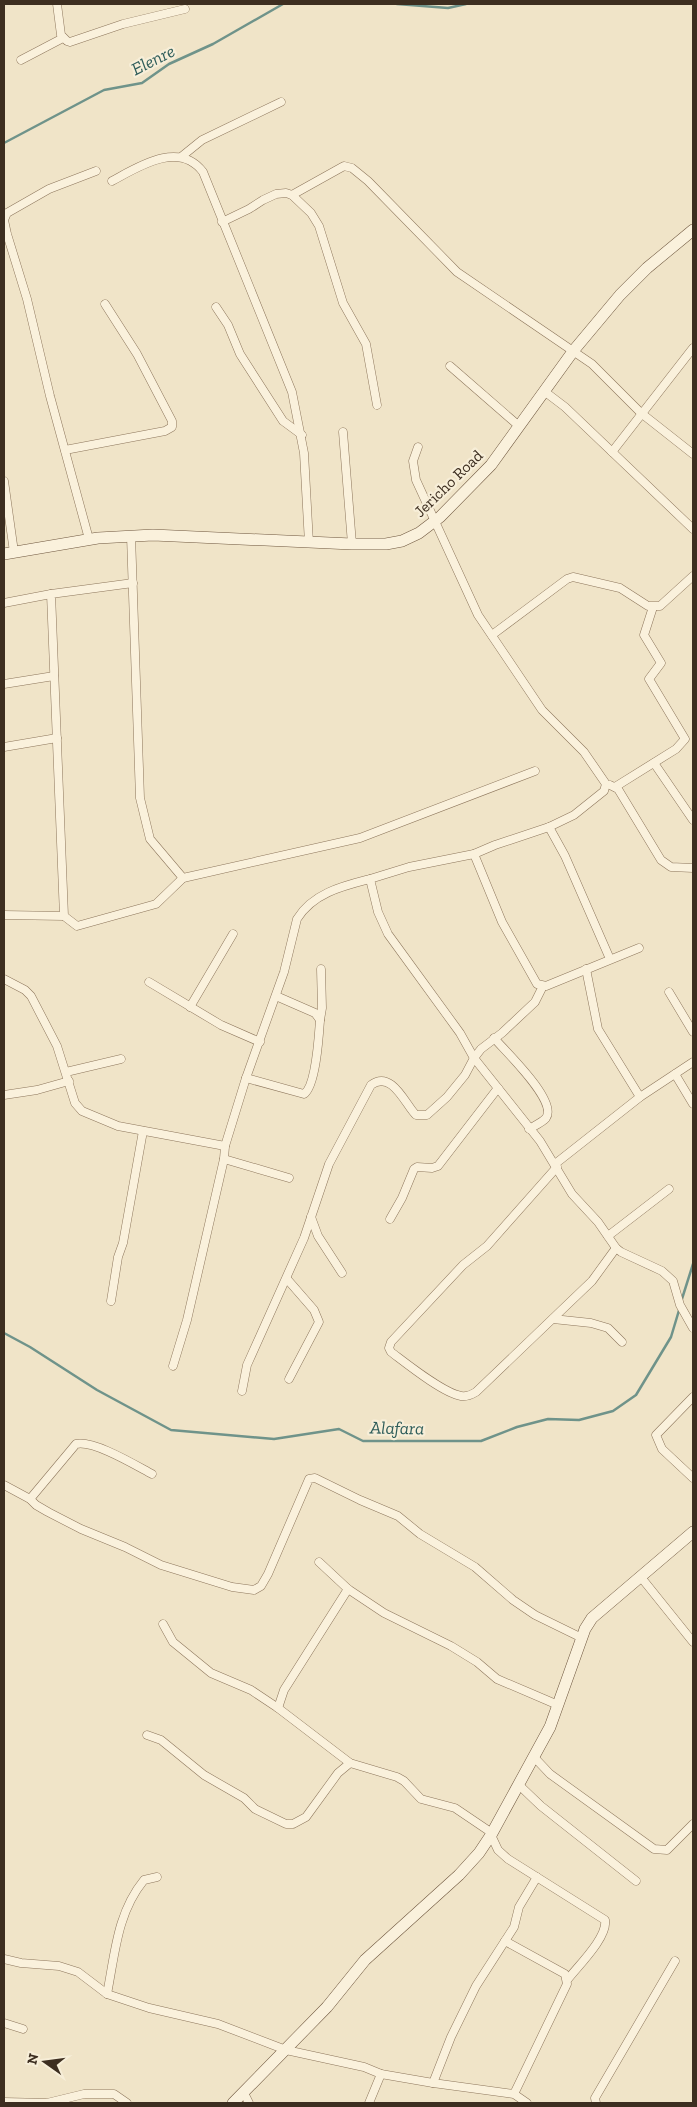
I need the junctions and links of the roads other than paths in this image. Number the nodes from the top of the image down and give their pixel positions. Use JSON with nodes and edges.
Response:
{"nodes":[{"id":1,"x":58,"y":4,"type":"edge"},
{"id":2,"x":185,"y":9,"type":"dead end"},
{"id":3,"x":63,"y":38,"type":"junction"},
{"id":4,"x":21,"y":60,"type":"dead end"},
{"id":5,"x":281,"y":102,"type":"dead end"},
{"id":6,"x":181,"y":157,"type":"junction"},
{"id":7,"x":96,"y":171,"type":"dead end"},
{"id":8,"x":112,"y":181,"type":"dead end"},
{"id":9,"x":292,"y":195,"type":"junction"},
{"id":10,"x":222,"y":222,"type":"junction"},
{"id":11,"x":693,"y":230,"type":"edge"},
{"id":12,"x":5,"y":235,"type":"edge"},
{"id":13,"x":105,"y":304,"type":"dead end"},
{"id":14,"x":216,"y":307,"type":"dead end"},
{"id":15,"x":693,"y":348,"type":"edge"},
{"id":16,"x":574,"y":350,"type":"junction"},
{"id":17,"x":450,"y":366,"type":"dead end"},
{"id":18,"x":544,"y":391,"type":"junction"},
{"id":19,"x":377,"y":405,"type":"dead end"},
{"id":20,"x":641,"y":413,"type":"junction"},
{"id":21,"x":519,"y":426,"type":"junction"},
{"id":22,"x":343,"y":432,"type":"dead end"},
{"id":23,"x":302,"y":435,"type":"junction"},
{"id":24,"x":418,"y":447,"type":"dead end"},
{"id":25,"x":65,"y":450,"type":"junction"},
{"id":26,"x":612,"y":452,"type":"junction"},
{"id":27,"x":693,"y":454,"type":"edge"},
{"id":28,"x":4,"y":481,"type":"edge"},
{"id":29,"x":435,"y":521,"type":"junction"},
{"id":30,"x":693,"y":529,"type":"edge"},
{"id":31,"x":131,"y":536,"type":"junction"},
{"id":32,"x":89,"y":540,"type":"junction"},
{"id":33,"x":309,"y":543,"type":"junction"},
{"id":34,"x":352,"y":544,"type":"junction"},
{"id":35,"x":9,"y":553,"type":"edge"},
{"id":36,"x":693,"y":576,"type":"edge"},
{"id":37,"x":133,"y":583,"type":"junction"},
{"id":38,"x":52,"y":594,"type":"junction"},
{"id":39,"x":4,"y":603,"type":"edge"},
{"id":40,"x":653,"y":607,"type":"junction"},
{"id":41,"x":492,"y":635,"type":"junction"},
{"id":42,"x":54,"y":676,"type":"junction"},
{"id":43,"x":4,"y":684,"type":"edge"},
{"id":44,"x":57,"y":738,"type":"junction"},
{"id":45,"x":4,"y":747,"type":"edge"},
{"id":46,"x":654,"y":763,"type":"junction"},
{"id":47,"x":535,"y":771,"type":"dead end"},
{"id":48,"x":606,"y":784,"type":"junction"},
{"id":49,"x":614,"y":787,"type":"junction"},
{"id":50,"x":693,"y":820,"type":"edge"},
{"id":51,"x":549,"y":827,"type":"junction"},
{"id":52,"x":474,"y":854,"type":"junction"},
{"id":53,"x":693,"y":868,"type":"edge"},
{"id":54,"x":183,"y":878,"type":"junction"},
{"id":55,"x":370,"y":879,"type":"junction"},
{"id":56,"x":4,"y":915,"type":"edge"},
{"id":57,"x":64,"y":916,"type":"junction"},
{"id":58,"x":233,"y":934,"type":"dead end"},
{"id":59,"x":639,"y":948,"type":"dead end"},
{"id":60,"x":610,"y":959,"type":"junction"},
{"id":61,"x":321,"y":968,"type":"dead end"},
{"id":62,"x":586,"y":969,"type":"junction"},
{"id":63,"x":4,"y":979,"type":"edge"},
{"id":64,"x":149,"y":982,"type":"dead end"},
{"id":65,"x":543,"y":986,"type":"junction"},
{"id":66,"x":669,"y":992,"type":"dead end"},
{"id":67,"x":276,"y":996,"type":"junction"},
{"id":68,"x":190,"y":1007,"type":"junction"},
{"id":69,"x":320,"y":1020,"type":"junction"},
{"id":70,"x":693,"y":1032,"type":"edge"},
{"id":71,"x":494,"y":1038,"type":"junction"},
{"id":72,"x":260,"y":1042,"type":"junction"},
{"id":73,"x":474,"y":1058,"type":"junction"},
{"id":74,"x":121,"y":1060,"type":"dead end"},
{"id":75,"x":693,"y":1062,"type":"edge"},
{"id":76,"x":66,"y":1072,"type":"junction"},
{"id":77,"x":675,"y":1074,"type":"junction"},
{"id":78,"x":246,"y":1078,"type":"junction"},
{"id":79,"x":69,"y":1081,"type":"junction"},
{"id":80,"x":498,"y":1088,"type":"junction"},
{"id":81,"x":4,"y":1095,"type":"edge"},
{"id":82,"x":640,"y":1097,"type":"junction"},
{"id":83,"x":693,"y":1104,"type":"edge"},
{"id":84,"x":529,"y":1129,"type":"junction"},
{"id":85,"x":144,"y":1131,"type":"junction"},
{"id":86,"x":225,"y":1146,"type":"junction"},
{"id":87,"x":224,"y":1159,"type":"junction"},
{"id":88,"x":556,"y":1165,"type":"junction"},
{"id":89,"x":289,"y":1178,"type":"dead end"},
{"id":90,"x":669,"y":1189,"type":"dead end"},
{"id":91,"x":311,"y":1217,"type":"junction"},
{"id":92,"x":390,"y":1218,"type":"dead end"},
{"id":93,"x":608,"y":1236,"type":"junction"},
{"id":94,"x":616,"y":1248,"type":"junction"},
{"id":95,"x":342,"y":1273,"type":"dead end"},
{"id":96,"x":286,"y":1279,"type":"junction"},
{"id":97,"x":111,"y":1300,"type":"dead end"},
{"id":98,"x":553,"y":1319,"type":"junction"},
{"id":99,"x":693,"y":1328,"type":"edge"},
{"id":100,"x":622,"y":1342,"type":"dead end"},
{"id":101,"x":173,"y":1366,"type":"dead end"},
{"id":102,"x":289,"y":1380,"type":"dead end"},
{"id":103,"x":242,"y":1390,"type":"dead end"},
{"id":104,"x":693,"y":1397,"type":"edge"},
{"id":105,"x":152,"y":1474,"type":"dead end"},
{"id":106,"x":693,"y":1478,"type":"edge"},
{"id":107,"x":4,"y":1485,"type":"edge"},
{"id":108,"x":30,"y":1499,"type":"junction"},
{"id":109,"x":693,"y":1532,"type":"edge"},
{"id":110,"x":319,"y":1562,"type":"dead end"},
{"id":111,"x":640,"y":1576,"type":"junction"},
{"id":112,"x":348,"y":1589,"type":"junction"},
{"id":113,"x":163,"y":1624,"type":"dead end"},
{"id":114,"x":582,"y":1638,"type":"junction"},
{"id":115,"x":692,"y":1639,"type":"edge"},
{"id":116,"x":558,"y":1705,"type":"junction"},
{"id":117,"x":278,"y":1708,"type":"junction"},
{"id":118,"x":147,"y":1735,"type":"dead end"},
{"id":119,"x":534,"y":1757,"type":"junction"},
{"id":120,"x":350,"y":1763,"type":"junction"},
{"id":121,"x":519,"y":1784,"type":"junction"},
{"id":122,"x":693,"y":1824,"type":"edge"},
{"id":123,"x":492,"y":1834,"type":"junction"},
{"id":124,"x":157,"y":1877,"type":"dead end"},
{"id":125,"x":538,"y":1877,"type":"junction"},
{"id":126,"x":636,"y":1881,"type":"dead end"},
{"id":127,"x":505,"y":1942,"type":"junction"},
{"id":128,"x":5,"y":1960,"type":"edge"},
{"id":129,"x":675,"y":1961,"type":"dead end"},
{"id":130,"x":568,"y":1979,"type":"junction"},
{"id":131,"x":107,"y":1994,"type":"junction"},
{"id":132,"x":4,"y":2023,"type":"edge"},
{"id":133,"x":23,"y":2029,"type":"dead end"},
{"id":134,"x":286,"y":2050,"type":"junction"},
{"id":135,"x":382,"y":2074,"type":"junction"},
{"id":136,"x":433,"y":2083,"type":"junction"},
{"id":137,"x":514,"y":2094,"type":"junction"},
{"id":138,"x":247,"y":2098,"type":"edge"},
{"id":139,"x":4,"y":2102,"type":"edge"},
{"id":140,"x":47,"y":2103,"type":"edge"},
{"id":141,"x":127,"y":2103,"type":"edge"},
{"id":142,"x":233,"y":2103,"type":"edge"},
{"id":143,"x":369,"y":2103,"type":"edge"},
{"id":144,"x":527,"y":2103,"type":"edge"},
{"id":145,"x":596,"y":2103,"type":"edge"}],
"edges":[{"from":1,"to":3,"type":"street"},
{"from":2,"to":3,"type":"street"},
{"from":3,"to":4,"type":"street"},
{"from":5,"to":6,"type":"street"},
{"from":6,"to":8,"type":"street"},
{"from":6,"to":10,"type":"street"},
{"from":7,"to":12,"type":"street"},
{"from":9,"to":10,"type":"street"},
{"from":9,"to":16,"type":"street"},
{"from":9,"to":19,"type":"street"},
{"from":10,"to":23,"type":"street"},
{"from":11,"to":16,"type":"street","name":"Jericho Road"},
{"from":12,"to":25,"type":"street"},
{"from":13,"to":25,"type":"street"},
{"from":14,"to":23,"type":"street"},
{"from":15,"to":20,"type":"street"},
{"from":16,"to":18,"type":"street","name":"Jericho Road"},
{"from":16,"to":20,"type":"street"},
{"from":17,"to":21,"type":"street"},
{"from":18,"to":21,"type":"street","name":"Jericho Road"},
{"from":18,"to":26,"type":"street"},
{"from":20,"to":26,"type":"street"},
{"from":20,"to":27,"type":"street"},
{"from":21,"to":29,"type":"street","name":"Jericho Road"},
{"from":22,"to":34,"type":"street"},
{"from":23,"to":33,"type":"street"},
{"from":24,"to":29,"type":"street"},
{"from":25,"to":32,"type":"street"},
{"from":26,"to":30,"type":"street"},
{"from":28,"to":35,"type":"street"},
{"from":29,"to":34,"type":"street","name":"Jericho Road"},
{"from":29,"to":41,"type":"street"},
{"from":31,"to":32,"type":"street","name":"Jericho Road"},
{"from":31,"to":33,"type":"street","name":"Jericho Road"},
{"from":31,"to":37,"type":"street"},
{"from":32,"to":35,"type":"street","name":"Jericho Road"},
{"from":33,"to":34,"type":"street","name":"Jericho Road"},
{"from":36,"to":40,"type":"street"},
{"from":37,"to":38,"type":"street"},
{"from":37,"to":54,"type":"street"},
{"from":38,"to":39,"type":"street"},
{"from":38,"to":42,"type":"street"},
{"from":40,"to":41,"type":"street"},
{"from":40,"to":46,"type":"street"},
{"from":41,"to":48,"type":"street"},
{"from":42,"to":43,"type":"street"},
{"from":42,"to":44,"type":"street"},
{"from":44,"to":45,"type":"street"},
{"from":44,"to":57,"type":"street"},
{"from":46,"to":49,"type":"street"},
{"from":46,"to":50,"type":"street"},
{"from":47,"to":54,"type":"street"},
{"from":48,"to":49,"type":"street"},
{"from":48,"to":51,"type":"street"},
{"from":49,"to":53,"type":"street"},
{"from":51,"to":52,"type":"street"},
{"from":51,"to":60,"type":"street"},
{"from":52,"to":55,"type":"street"},
{"from":52,"to":65,"type":"street"},
{"from":54,"to":57,"type":"street"},
{"from":55,"to":67,"type":"street"},
{"from":55,"to":73,"type":"street"},
{"from":56,"to":57,"type":"street"},
{"from":58,"to":68,"type":"street"},
{"from":59,"to":60,"type":"street"},
{"from":60,"to":62,"type":"street"},
{"from":61,"to":69,"type":"street"},
{"from":62,"to":65,"type":"street"},
{"from":62,"to":82,"type":"street"},
{"from":63,"to":76,"type":"street"},
{"from":64,"to":68,"type":"street"},
{"from":65,"to":71,"type":"street"},
{"from":66,"to":70,"type":"street"},
{"from":67,"to":69,"type":"street"},
{"from":67,"to":72,"type":"street"},
{"from":68,"to":72,"type":"street"},
{"from":69,"to":78,"type":"street"},
{"from":71,"to":73,"type":"street"},
{"from":71,"to":84,"type":"street"},
{"from":72,"to":78,"type":"street"},
{"from":73,"to":80,"type":"street"},
{"from":73,"to":91,"type":"street"},
{"from":74,"to":76,"type":"street"},
{"from":75,"to":77,"type":"street"},
{"from":76,"to":79,"type":"street"},
{"from":77,"to":82,"type":"street"},
{"from":77,"to":83,"type":"street"},
{"from":78,"to":86,"type":"street"},
{"from":79,"to":81,"type":"street"},
{"from":79,"to":85,"type":"street"},
{"from":80,"to":84,"type":"street"},
{"from":80,"to":92,"type":"street"},
{"from":82,"to":88,"type":"street"},
{"from":84,"to":88,"type":"street"},
{"from":85,"to":86,"type":"street"},
{"from":85,"to":97,"type":"street"},
{"from":86,"to":87,"type":"street"},
{"from":87,"to":89,"type":"street"},
{"from":87,"to":101,"type":"street"},
{"from":88,"to":93,"type":"street"},
{"from":88,"to":98,"type":"street"},
{"from":90,"to":93,"type":"street"},
{"from":91,"to":95,"type":"street"},
{"from":91,"to":96,"type":"street"},
{"from":93,"to":94,"type":"street"},
{"from":94,"to":98,"type":"street"},
{"from":94,"to":99,"type":"street"},
{"from":96,"to":102,"type":"street"},
{"from":96,"to":103,"type":"street"},
{"from":98,"to":100,"type":"street"},
{"from":104,"to":106,"type":"street"},
{"from":105,"to":108,"type":"street"},
{"from":107,"to":108,"type":"street"},
{"from":108,"to":114,"type":"street"},
{"from":109,"to":111,"type":"street"},
{"from":110,"to":112,"type":"street"},
{"from":111,"to":114,"type":"street"},
{"from":111,"to":115,"type":"street"},
{"from":112,"to":116,"type":"street"},
{"from":112,"to":117,"type":"street"},
{"from":113,"to":117,"type":"street"},
{"from":114,"to":116,"type":"street"},
{"from":116,"to":119,"type":"street"},
{"from":117,"to":120,"type":"street"},
{"from":118,"to":120,"type":"street"},
{"from":119,"to":121,"type":"street"},
{"from":119,"to":122,"type":"street"},
{"from":120,"to":123,"type":"street"},
{"from":121,"to":123,"type":"street"},
{"from":121,"to":126,"type":"street"},
{"from":123,"to":125,"type":"street"},
{"from":123,"to":134,"type":"street"},
{"from":124,"to":131,"type":"street"},
{"from":125,"to":127,"type":"street"},
{"from":125,"to":130,"type":"street"},
{"from":127,"to":130,"type":"street"},
{"from":127,"to":136,"type":"street"},
{"from":128,"to":131,"type":"street"},
{"from":129,"to":145,"type":"street"},
{"from":130,"to":137,"type":"street"},
{"from":131,"to":134,"type":"street"},
{"from":132,"to":133,"type":"street"},
{"from":134,"to":135,"type":"street"},
{"from":134,"to":138,"type":"street"},
{"from":135,"to":136,"type":"street"},
{"from":135,"to":143,"type":"street"},
{"from":136,"to":137,"type":"street"},
{"from":137,"to":144,"type":"street"},
{"from":138,"to":142,"type":"street"},
{"from":139,"to":140,"type":"street"},
{"from":140,"to":141,"type":"street"}]}
